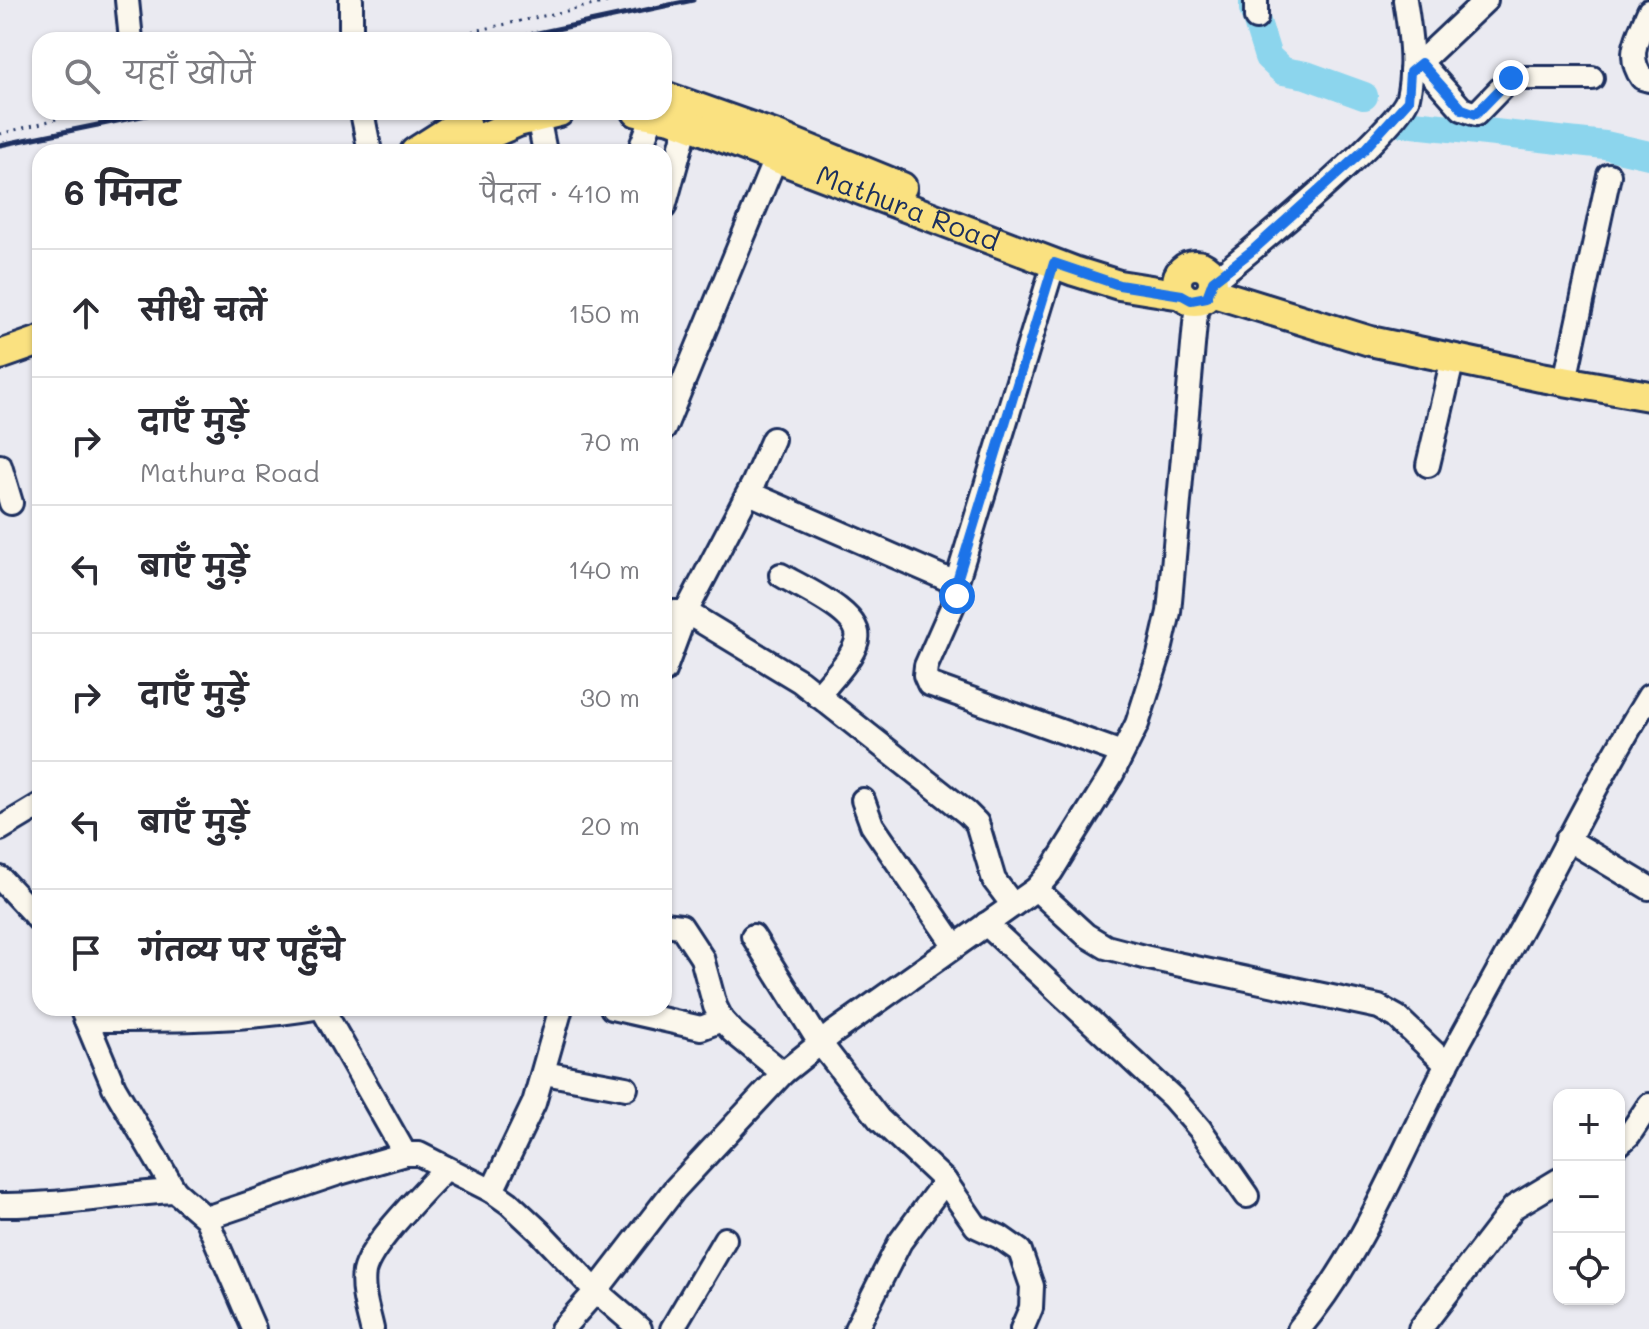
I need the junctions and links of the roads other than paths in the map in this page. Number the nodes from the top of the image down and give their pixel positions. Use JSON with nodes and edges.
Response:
{"nodes":[{"id":1,"x":127,"y":0,"type":"edge"},
{"id":2,"x":351,"y":0,"type":"edge"},
{"id":3,"x":1390,"y":0,"type":"edge"},
{"id":4,"x":1405,"y":0,"type":"edge"},
{"id":5,"x":1486,"y":0,"type":"edge"},
{"id":6,"x":1649,"y":11,"type":"edge"},
{"id":7,"x":130,"y":32,"type":"edge"},
{"id":8,"x":351,"y":32,"type":"edge"},
{"id":9,"x":1415,"y":68,"type":"junction"},
{"id":10,"x":1592,"y":78,"type":"dead end"},
{"id":11,"x":1649,"y":80,"type":"edge"},
{"id":12,"x":672,"y":113,"type":"edge"},
{"id":13,"x":672,"y":117,"type":"edge"},
{"id":14,"x":364,"y":120,"type":"edge"},
{"id":15,"x":474,"y":120,"type":"edge"},
{"id":16,"x":533,"y":120,"type":"edge"},
{"id":17,"x":548,"y":120,"type":"edge"},
{"id":18,"x":648,"y":120,"type":"edge"},
{"id":19,"x":687,"y":124,"type":"junction"},
{"id":20,"x":368,"y":144,"type":"edge"},
{"id":21,"x":428,"y":144,"type":"edge"},
{"id":22,"x":463,"y":144,"type":"edge"},
{"id":23,"x":546,"y":144,"type":"edge"},
{"id":24,"x":641,"y":144,"type":"edge"},
{"id":25,"x":775,"y":159,"type":"junction"},
{"id":26,"x":1609,"y":175,"type":"dead end"},
{"id":27,"x":672,"y":178,"type":"edge"},
{"id":28,"x":948,"y":215,"type":"junction"},
{"id":29,"x":1054,"y":263,"type":"junction"},
{"id":30,"x":1198,"y":286,"type":"junction"},
{"id":31,"x":32,"y":344,"type":"edge"},
{"id":32,"x":0,"y":355,"type":"edge"},
{"id":33,"x":1453,"y":358,"type":"junction"},
{"id":34,"x":32,"y":363,"type":"edge"},
{"id":35,"x":0,"y":373,"type":"edge"},
{"id":36,"x":1565,"y":381,"type":"junction"},
{"id":37,"x":1649,"y":396,"type":"edge"},
{"id":38,"x":672,"y":410,"type":"edge"},
{"id":39,"x":773,"y":439,"type":"dead end"},
{"id":40,"x":1428,"y":465,"type":"dead end"},
{"id":41,"x":0,"y":466,"type":"edge"},
{"id":42,"x":749,"y":493,"type":"junction"},
{"id":43,"x":11,"y":503,"type":"dead end"},
{"id":44,"x":781,"y":575,"type":"dead end"},
{"id":45,"x":955,"y":587,"type":"junction"},
{"id":46,"x":675,"y":612,"type":"edge"},
{"id":47,"x":818,"y":696,"type":"junction"},
{"id":48,"x":1649,"y":696,"type":"edge"},
{"id":49,"x":1122,"y":753,"type":"junction"},
{"id":50,"x":863,"y":800,"type":"dead end"},
{"id":51,"x":32,"y":810,"type":"edge"},
{"id":52,"x":0,"y":829,"type":"edge"},
{"id":53,"x":1567,"y":839,"type":"junction"},
{"id":54,"x":0,"y":878,"type":"edge"},
{"id":55,"x":1649,"y":888,"type":"edge"},
{"id":56,"x":1036,"y":889,"type":"junction"},
{"id":57,"x":1013,"y":905,"type":"junction"},
{"id":58,"x":32,"y":912,"type":"edge"},
{"id":59,"x":986,"y":924,"type":"junction"},
{"id":60,"x":672,"y":925,"type":"edge"},
{"id":61,"x":753,"y":936,"type":"dead end"},
{"id":62,"x":955,"y":946,"type":"junction"},
{"id":63,"x":85,"y":1016,"type":"edge"},
{"id":64,"x":327,"y":1016,"type":"edge"},
{"id":65,"x":557,"y":1016,"type":"edge"},
{"id":66,"x":648,"y":1016,"type":"edge"},
{"id":67,"x":722,"y":1020,"type":"junction"},
{"id":68,"x":820,"y":1043,"type":"junction"},
{"id":69,"x":1447,"y":1065,"type":"junction"},
{"id":70,"x":544,"y":1073,"type":"junction"},
{"id":71,"x":783,"y":1073,"type":"junction"},
{"id":72,"x":626,"y":1088,"type":"dead end"},
{"id":73,"x":1649,"y":1105,"type":"edge"},
{"id":74,"x":1625,"y":1139,"type":"edge"},
{"id":75,"x":405,"y":1154,"type":"junction"},
{"id":76,"x":446,"y":1168,"type":"junction"},
{"id":77,"x":945,"y":1181,"type":"junction"},
{"id":78,"x":1553,"y":1184,"type":"edge"},
{"id":79,"x":175,"y":1191,"type":"junction"},
{"id":80,"x":492,"y":1191,"type":"junction"},
{"id":81,"x":1247,"y":1196,"type":"dead end"},
{"id":82,"x":0,"y":1205,"type":"edge"},
{"id":83,"x":206,"y":1218,"type":"junction"},
{"id":84,"x":725,"y":1239,"type":"dead end"},
{"id":85,"x":596,"y":1291,"type":"junction"},
{"id":86,"x":254,"y":1329,"type":"edge"},
{"id":87,"x":372,"y":1329,"type":"edge"},
{"id":88,"x":562,"y":1329,"type":"edge"},
{"id":89,"x":640,"y":1329,"type":"edge"},
{"id":90,"x":672,"y":1329,"type":"edge"},
{"id":91,"x":856,"y":1329,"type":"edge"},
{"id":92,"x":1022,"y":1329,"type":"edge"},
{"id":93,"x":1299,"y":1329,"type":"edge"},
{"id":94,"x":1420,"y":1329,"type":"edge"}],
"edges":[{"from":1,"to":7,"type":"street"},
{"from":2,"to":8,"type":"street"},
{"from":3,"to":30,"type":"street"},
{"from":4,"to":9,"type":"street"},
{"from":5,"to":9,"type":"street"},
{"from":6,"to":11,"type":"street"},
{"from":9,"to":10,"type":"street"},
{"from":9,"to":30,"type":"street"},
{"from":12,"to":28,"type":"main road","name":"Mathura Road"},
{"from":13,"to":19,"type":"main road","name":"Mathura Road"},
{"from":14,"to":20,"type":"street"},
{"from":15,"to":21,"type":"main road"},
{"from":16,"to":22,"type":"main road"},
{"from":17,"to":23,"type":"street"},
{"from":18,"to":24,"type":"street"},
{"from":19,"to":25,"type":"main road","name":"Mathura Road"},
{"from":19,"to":27,"type":"street"},
{"from":25,"to":28,"type":"main road","name":"Mathura Road"},
{"from":25,"to":38,"type":"street"},
{"from":26,"to":36,"type":"street"},
{"from":28,"to":29,"type":"main road","name":"Mathura Road"},
{"from":28,"to":30,"type":"main road","name":"Mathura Road"},
{"from":29,"to":30,"type":"main road","name":"Mathura Road"},
{"from":29,"to":45,"type":"street"},
{"from":30,"to":33,"type":"main road","name":"Mathura Road"},
{"from":30,"to":49,"type":"street"},
{"from":31,"to":32,"type":"main road"},
{"from":33,"to":36,"type":"main road","name":"Mathura Road"},
{"from":33,"to":40,"type":"street"},
{"from":34,"to":35,"type":"main road"},
{"from":36,"to":37,"type":"main road","name":"Mathura Road"},
{"from":39,"to":42,"type":"street"},
{"from":41,"to":43,"type":"street"},
{"from":42,"to":45,"type":"street"},
{"from":42,"to":46,"type":"street"},
{"from":44,"to":47,"type":"street"},
{"from":45,"to":49,"type":"street"},
{"from":46,"to":47,"type":"street"},
{"from":47,"to":57,"type":"street"},
{"from":48,"to":53,"type":"street"},
{"from":49,"to":56,"type":"street"},
{"from":50,"to":62,"type":"street"},
{"from":51,"to":52,"type":"street"},
{"from":53,"to":55,"type":"street"},
{"from":53,"to":69,"type":"street"},
{"from":54,"to":58,"type":"street"},
{"from":56,"to":57,"type":"street"},
{"from":56,"to":69,"type":"street"},
{"from":57,"to":59,"type":"street"},
{"from":59,"to":62,"type":"street"},
{"from":59,"to":81,"type":"street"},
{"from":60,"to":67,"type":"street"},
{"from":61,"to":68,"type":"street"},
{"from":62,"to":68,"type":"street"},
{"from":63,"to":79,"type":"street"},
{"from":64,"to":75,"type":"street"},
{"from":65,"to":70,"type":"street"},
{"from":66,"to":67,"type":"street"},
{"from":67,"to":71,"type":"street"},
{"from":68,"to":71,"type":"street"},
{"from":68,"to":77,"type":"street"},
{"from":69,"to":93,"type":"street"},
{"from":70,"to":72,"type":"street"},
{"from":70,"to":80,"type":"street"},
{"from":71,"to":85,"type":"street"},
{"from":73,"to":74,"type":"street"},
{"from":75,"to":76,"type":"street"},
{"from":75,"to":83,"type":"street"},
{"from":76,"to":80,"type":"street"},
{"from":76,"to":87,"type":"street"},
{"from":77,"to":91,"type":"street"},
{"from":77,"to":92,"type":"street"},
{"from":78,"to":94,"type":"street"},
{"from":79,"to":82,"type":"street"},
{"from":79,"to":83,"type":"street"},
{"from":80,"to":85,"type":"street"},
{"from":83,"to":86,"type":"street"},
{"from":84,"to":90,"type":"street"},
{"from":85,"to":88,"type":"street"},
{"from":85,"to":89,"type":"street"}]}
